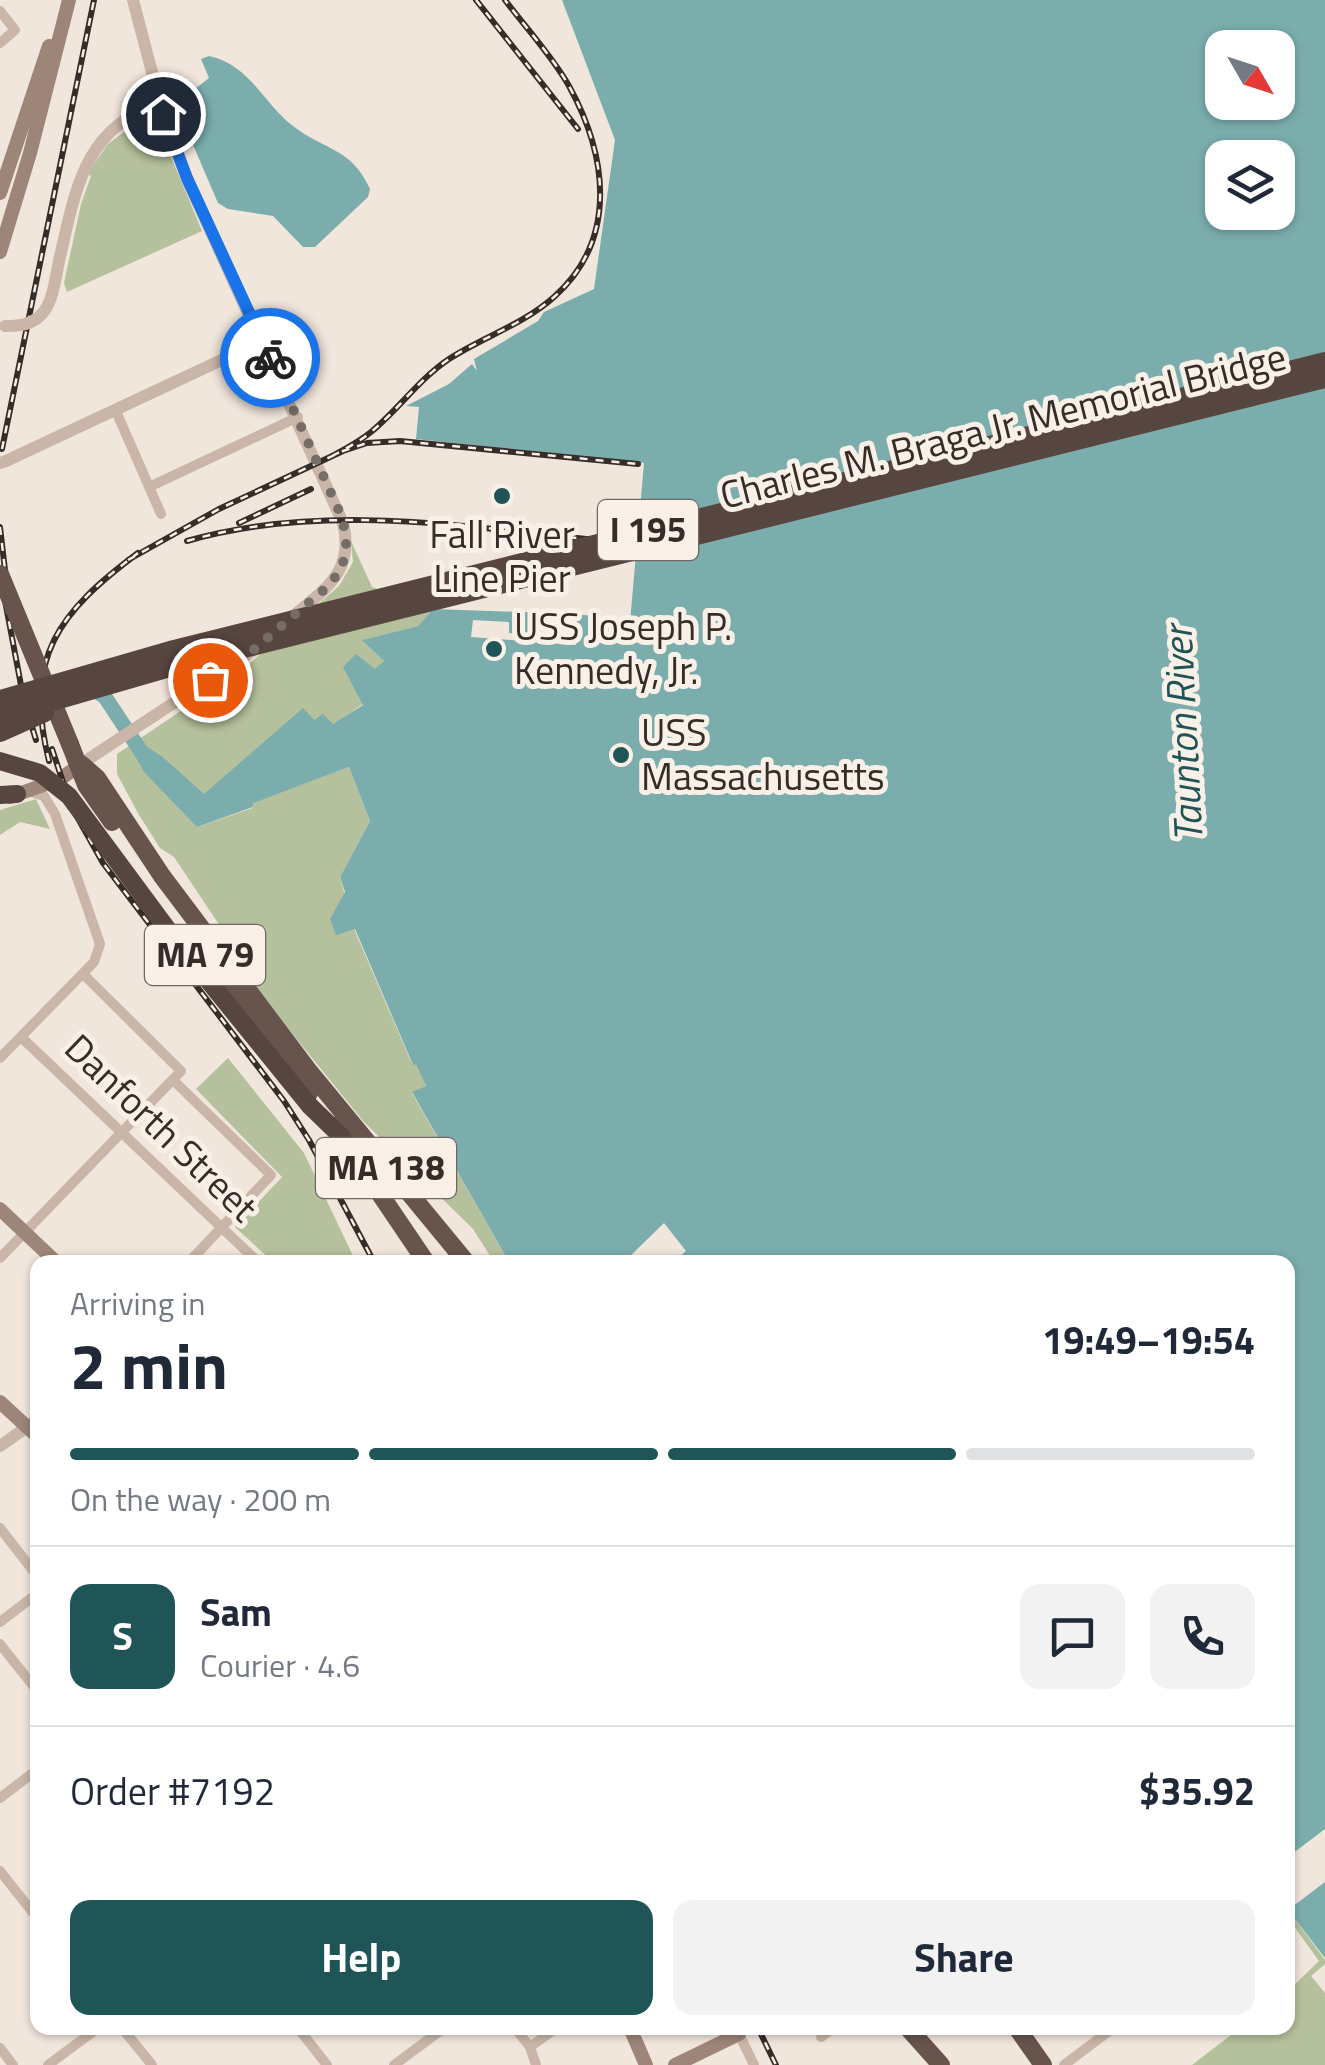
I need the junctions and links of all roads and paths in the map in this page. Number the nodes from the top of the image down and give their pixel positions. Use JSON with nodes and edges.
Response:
{"nodes":[{"id":1,"x":68,"y":0,"type":"edge"},
{"id":2,"x":133,"y":0,"type":"edge"},
{"id":3,"x":0,"y":11,"type":"edge"},
{"id":4,"x":0,"y":42,"type":"edge"},
{"id":5,"x":160,"y":103,"type":"junction"},
{"id":6,"x":0,"y":193,"type":"edge"},
{"id":7,"x":0,"y":252,"type":"edge"},
{"id":8,"x":2,"y":326,"type":"edge"},
{"id":9,"x":262,"y":341,"type":"junction"},
{"id":10,"x":1325,"y":361,"type":"edge"},
{"id":11,"x":1325,"y":379,"type":"edge"},
{"id":12,"x":115,"y":409,"type":"junction"},
{"id":13,"x":298,"y":417,"type":"junction"},
{"id":14,"x":3,"y":462,"type":"edge"},
{"id":15,"x":149,"y":487,"type":"junction"},
{"id":16,"x":160,"y":514,"type":"dead end"},
{"id":17,"x":0,"y":574,"type":"edge"},
{"id":18,"x":119,"y":682,"type":"junction"},
{"id":19,"x":0,"y":699,"type":"edge"},
{"id":20,"x":0,"y":717,"type":"edge"},
{"id":21,"x":0,"y":732,"type":"edge"},
{"id":22,"x":0,"y":761,"type":"edge"},
{"id":23,"x":80,"y":764,"type":"junction"},
{"id":24,"x":11,"y":795,"type":"edge"},
{"id":25,"x":83,"y":974,"type":"junction"},
{"id":26,"x":21,"y":1037,"type":"junction"},
{"id":27,"x":0,"y":1058,"type":"edge"},
{"id":28,"x":308,"y":1070,"type":"joint"},
{"id":29,"x":173,"y":1080,"type":"junction"},
{"id":30,"x":123,"y":1132,"type":"junction"},
{"id":31,"x":343,"y":1138,"type":"junction"},
{"id":32,"x":0,"y":1208,"type":"edge"},
{"id":33,"x":222,"y":1228,"type":"junction"},
{"id":34,"x":25,"y":1232,"type":"junction"},
{"id":35,"x":49,"y":1255,"type":"edge"},
{"id":36,"x":197,"y":1255,"type":"edge"},
{"id":37,"x":251,"y":1255,"type":"edge"},
{"id":38,"x":421,"y":1255,"type":"edge"},
{"id":39,"x":460,"y":1255,"type":"edge"},
{"id":40,"x":0,"y":1258,"type":"edge"},
{"id":41,"x":0,"y":1402,"type":"edge"},
{"id":42,"x":30,"y":1425,"type":"edge"},
{"id":43,"x":30,"y":1430,"type":"edge"},
{"id":44,"x":0,"y":1446,"type":"edge"},
{"id":45,"x":0,"y":1528,"type":"edge"},
{"id":46,"x":30,"y":1566,"type":"edge"},
{"id":47,"x":30,"y":1599,"type":"edge"},
{"id":48,"x":0,"y":1622,"type":"edge"},
{"id":49,"x":0,"y":1644,"type":"edge"},
{"id":50,"x":30,"y":1682,"type":"edge"},
{"id":51,"x":30,"y":1775,"type":"edge"},
{"id":52,"x":0,"y":1798,"type":"edge"},
{"id":53,"x":0,"y":1871,"type":"edge"},
{"id":54,"x":30,"y":1908,"type":"edge"},
{"id":55,"x":89,"y":2035,"type":"edge"},
{"id":56,"x":128,"y":2035,"type":"edge"},
{"id":57,"x":304,"y":2035,"type":"edge"},
{"id":58,"x":435,"y":2035,"type":"edge"},
{"id":59,"x":521,"y":2035,"type":"edge"},
{"id":60,"x":546,"y":2035,"type":"edge"},
{"id":61,"x":634,"y":2035,"type":"edge"},
{"id":62,"x":730,"y":2035,"type":"edge"},
{"id":63,"x":739,"y":2035,"type":"edge"},
{"id":64,"x":914,"y":2035,"type":"edge"},
{"id":65,"x":1022,"y":2035,"type":"edge"},
{"id":66,"x":1104,"y":2035,"type":"edge"},
{"id":67,"x":530,"y":2047,"type":"junction"},
{"id":68,"x":0,"y":2048,"type":"edge"},
{"id":69,"x":649,"y":2064,"type":"edge"},
{"id":70,"x":13,"y":2065,"type":"edge"},
{"id":71,"x":48,"y":2065,"type":"edge"},
{"id":72,"x":152,"y":2065,"type":"edge"},
{"id":73,"x":328,"y":2065,"type":"edge"},
{"id":74,"x":394,"y":2065,"type":"edge"},
{"id":75,"x":536,"y":2065,"type":"edge"},
{"id":76,"x":675,"y":2065,"type":"edge"},
{"id":77,"x":754,"y":2065,"type":"edge"},
{"id":78,"x":941,"y":2065,"type":"edge"},
{"id":79,"x":1043,"y":2065,"type":"edge"},
{"id":80,"x":1064,"y":2065,"type":"edge"}],
"edges":[{"from":1,"to":6,"type":"main road"},
{"from":1,"to":7,"type":"main road"},
{"from":2,"to":5,"type":"street"},
{"from":3,"to":4,"type":"street"},
{"from":5,"to":8,"type":"street","bridge":true},
{"from":5,"to":9,"type":"street"},
{"from":9,"to":12,"type":"street"},
{"from":9,"to":13,"type":"street"},
{"from":10,"to":19,"type":"highway","name":"Charles M. Braga Jr. Memorial Bridge","number":"I 195","bridge":true},
{"from":11,"to":18,"type":"highway","name":"Charles M. Braga Jr. Memorial Bridge","number":"I 195","bridge":true},
{"from":12,"to":14,"type":"street"},
{"from":12,"to":15,"type":"street"},
{"from":13,"to":15,"type":"street"},
{"from":13,"to":23,"type":"street"},
{"from":15,"to":16,"type":"street"},
{"from":17,"to":23,"type":"highway","number":"MA 79","bridge":true},
{"from":18,"to":20,"type":"highway","name":"Charles M. Braga Jr. Memorial Bridge","number":"I 195","bridge":true},
{"from":18,"to":21,"type":"highway","bridge":true},
{"from":22,"to":31,"type":"highway","bridge":true},
{"from":23,"to":24,"type":"main road"},
{"from":23,"to":28,"type":"highway","number":"MA 79"},
{"from":23,"to":31,"type":"highway","number":"MA 79"},
{"from":24,"to":25,"type":"street"},
{"from":25,"to":26,"type":"street"},
{"from":25,"to":29,"type":"street"},
{"from":26,"to":27,"type":"street"},
{"from":26,"to":30,"type":"street","name":"Danforth Street"},
{"from":28,"to":39,"type":"highway","number":"MA 138"},
{"from":29,"to":30,"type":"street"},
{"from":29,"to":33,"type":"street"},
{"from":30,"to":33,"type":"street","name":"Danforth Street"},
{"from":30,"to":34,"type":"street"},
{"from":31,"to":38,"type":"highway"},
{"from":32,"to":34,"type":"main road"},
{"from":33,"to":36,"type":"street"},
{"from":33,"to":37,"type":"street","name":"Danforth Street"},
{"from":34,"to":35,"type":"main road"},
{"from":34,"to":40,"type":"street"},
{"from":41,"to":42,"type":"main road"},
{"from":43,"to":44,"type":"street"},
{"from":45,"to":46,"type":"street"},
{"from":47,"to":48,"type":"street"},
{"from":49,"to":50,"type":"street"},
{"from":51,"to":52,"type":"street"},
{"from":53,"to":54,"type":"street"},
{"from":55,"to":71,"type":"street"},
{"from":56,"to":72,"type":"street"},
{"from":57,"to":73,"type":"street"},
{"from":58,"to":74,"type":"street"},
{"from":59,"to":67,"type":"street"},
{"from":60,"to":67,"type":"street"},
{"from":61,"to":69,"type":"main road"},
{"from":62,"to":76,"type":"main road"},
{"from":63,"to":77,"type":"street"},
{"from":64,"to":78,"type":"highway"},
{"from":65,"to":79,"type":"highway"},
{"from":66,"to":80,"type":"street"},
{"from":67,"to":75,"type":"street"},
{"from":68,"to":70,"type":"street"}]}
